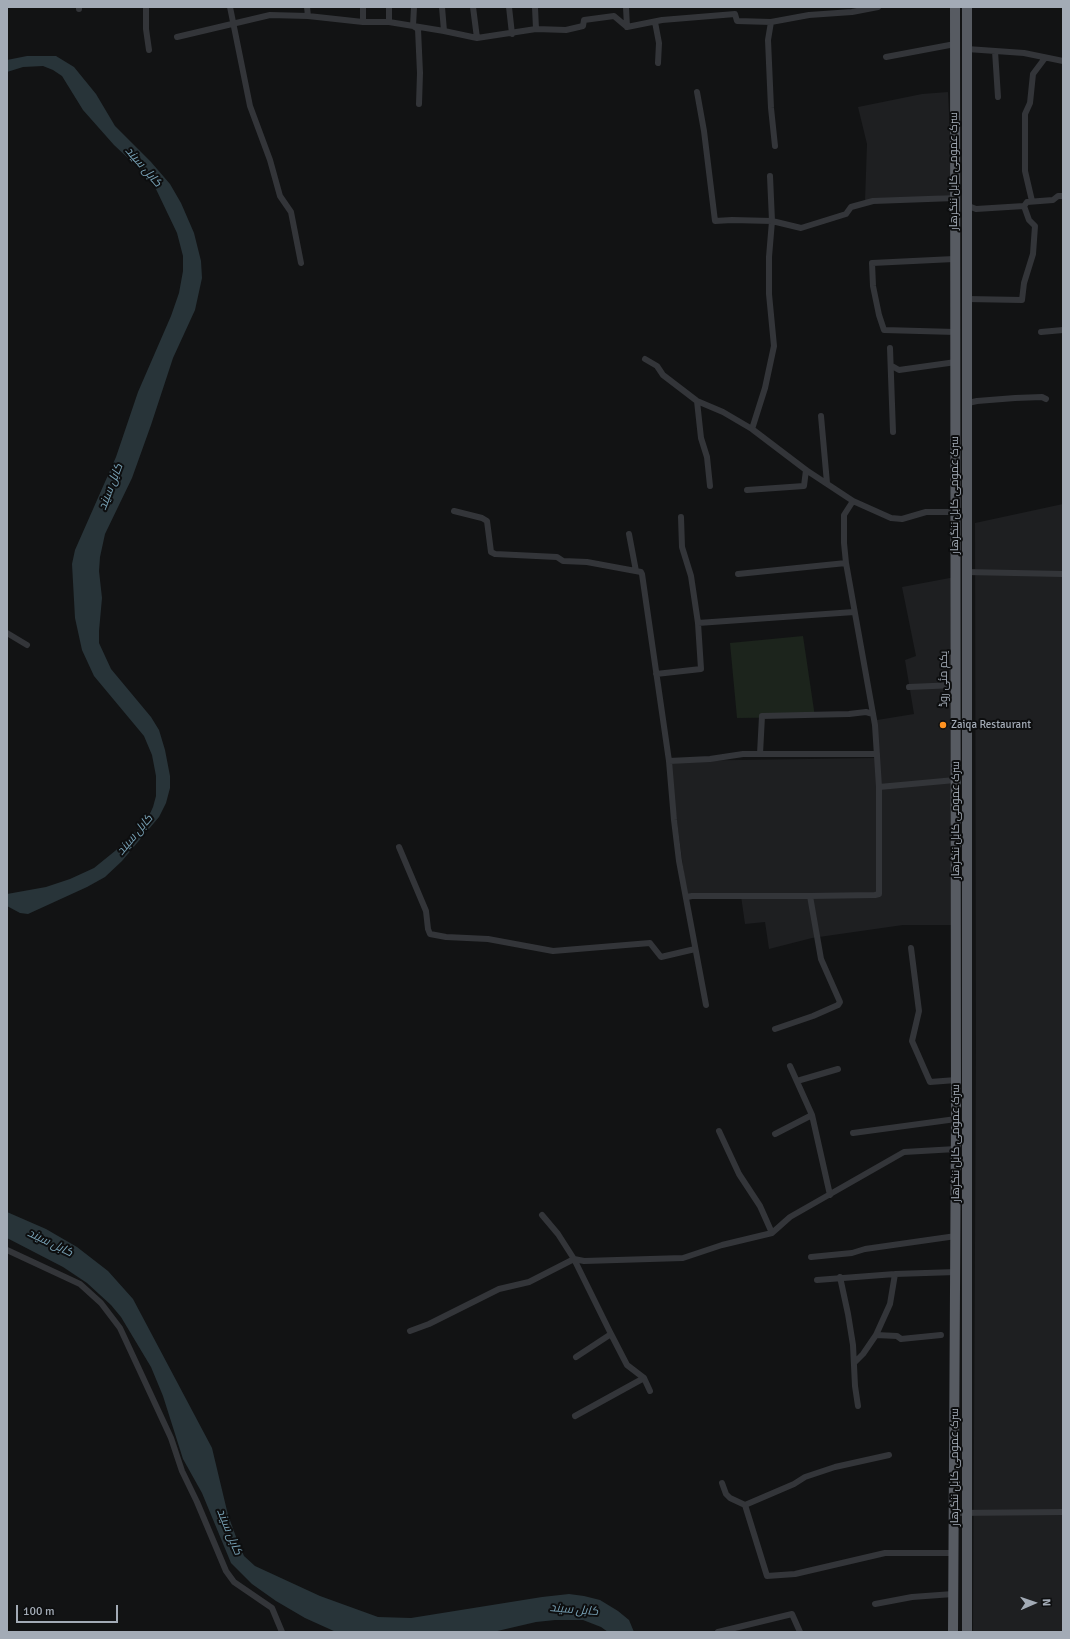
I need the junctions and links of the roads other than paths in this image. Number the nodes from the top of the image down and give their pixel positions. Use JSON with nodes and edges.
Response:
{"nodes":[{"id":1,"x":146,"y":7,"type":"edge"},
{"id":2,"x":230,"y":7,"type":"edge"},
{"id":3,"x":307,"y":7,"type":"edge"},
{"id":4,"x":363,"y":7,"type":"edge"},
{"id":5,"x":389,"y":7,"type":"edge"},
{"id":6,"x":414,"y":7,"type":"edge"},
{"id":7,"x":442,"y":7,"type":"edge"},
{"id":8,"x":473,"y":7,"type":"edge"},
{"id":9,"x":509,"y":7,"type":"edge"},
{"id":10,"x":535,"y":7,"type":"edge"},
{"id":11,"x":626,"y":7,"type":"edge"},
{"id":12,"x":878,"y":7,"type":"edge"},
{"id":13,"x":955,"y":7,"type":"edge"},
{"id":14,"x":967,"y":7,"type":"edge"},
{"id":15,"x":308,"y":16,"type":"junction"},
{"id":16,"x":363,"y":22,"type":"junction"},
{"id":17,"x":389,"y":22,"type":"junction"},
{"id":18,"x":655,"y":22,"type":"junction"},
{"id":19,"x":771,"y":22,"type":"junction"},
{"id":20,"x":234,"y":24,"type":"junction"},
{"id":21,"x":413,"y":26,"type":"junction"},
{"id":22,"x":627,"y":27,"type":"junction"},
{"id":23,"x":536,"y":29,"type":"junction"},
{"id":24,"x":444,"y":30,"type":"junction"},
{"id":25,"x":512,"y":34,"type":"junction"},
{"id":26,"x":177,"y":36,"type":"dead end"},
{"id":27,"x":477,"y":38,"type":"junction"},
{"id":28,"x":955,"y":44,"type":"junction"},
{"id":29,"x":967,"y":48,"type":"junction"},
{"id":30,"x":149,"y":50,"type":"dead end"},
{"id":31,"x":995,"y":51,"type":"junction"},
{"id":32,"x":886,"y":57,"type":"dead end"},
{"id":33,"x":1045,"y":58,"type":"junction"},
{"id":34,"x":1063,"y":61,"type":"edge"},
{"id":35,"x":658,"y":63,"type":"dead end"},
{"id":36,"x":697,"y":92,"type":"dead end"},
{"id":37,"x":998,"y":97,"type":"dead end"},
{"id":38,"x":419,"y":104,"type":"dead end"},
{"id":39,"x":775,"y":146,"type":"dead end"},
{"id":40,"x":770,"y":176,"type":"dead end"},
{"id":41,"x":1063,"y":196,"type":"edge"},
{"id":42,"x":955,"y":198,"type":"junction"},
{"id":43,"x":1032,"y":201,"type":"junction"},
{"id":44,"x":966,"y":205,"type":"junction"},
{"id":45,"x":1024,"y":206,"type":"junction"},
{"id":46,"x":772,"y":221,"type":"junction"},
{"id":47,"x":954,"y":260,"type":"junction"},
{"id":48,"x":301,"y":263,"type":"dead end"},
{"id":49,"x":966,"y":299,"type":"junction"},
{"id":50,"x":1063,"y":330,"type":"edge"},
{"id":51,"x":955,"y":332,"type":"junction"},
{"id":52,"x":1041,"y":332,"type":"dead end"},
{"id":53,"x":890,"y":348,"type":"dead end"},
{"id":54,"x":645,"y":359,"type":"dead end"},
{"id":55,"x":956,"y":362,"type":"junction"},
{"id":56,"x":892,"y":366,"type":"junction"},
{"id":57,"x":1046,"y":399,"type":"dead end"},
{"id":58,"x":698,"y":401,"type":"junction"},
{"id":59,"x":968,"y":403,"type":"junction"},
{"id":60,"x":821,"y":416,"type":"dead end"},
{"id":61,"x":752,"y":429,"type":"junction"},
{"id":62,"x":893,"y":432,"type":"dead end"},
{"id":63,"x":806,"y":470,"type":"junction"},
{"id":64,"x":827,"y":483,"type":"junction"},
{"id":65,"x":710,"y":486,"type":"dead end"},
{"id":66,"x":747,"y":490,"type":"dead end"},
{"id":67,"x":853,"y":500,"type":"junction"},
{"id":68,"x":454,"y":511,"type":"dead end"},
{"id":69,"x":955,"y":512,"type":"junction"},
{"id":70,"x":681,"y":517,"type":"dead end"},
{"id":71,"x":629,"y":534,"type":"dead end"},
{"id":72,"x":846,"y":563,"type":"junction"},
{"id":73,"x":636,"y":571,"type":"junction"},
{"id":74,"x":966,"y":572,"type":"junction"},
{"id":75,"x":738,"y":574,"type":"dead end"},
{"id":76,"x":1063,"y":574,"type":"edge"},
{"id":77,"x":955,"y":577,"type":"joint"},
{"id":78,"x":854,"y":612,"type":"junction"},
{"id":79,"x":698,"y":623,"type":"junction"},
{"id":80,"x":7,"y":633,"type":"edge"},
{"id":81,"x":28,"y":645,"type":"dead end"},
{"id":82,"x":656,"y":674,"type":"junction"},
{"id":83,"x":956,"y":685,"type":"junction"},
{"id":84,"x":909,"y":687,"type":"dead end"},
{"id":85,"x":873,"y":714,"type":"junction"},
{"id":86,"x":760,"y":754,"type":"junction"},
{"id":87,"x":877,"y":754,"type":"junction"},
{"id":88,"x":669,"y":761,"type":"junction"},
{"id":89,"x":956,"y":780,"type":"junction"},
{"id":90,"x":879,"y":787,"type":"junction"},
{"id":91,"x":399,"y":847,"type":"dead end"},
{"id":92,"x":810,"y":896,"type":"junction"},
{"id":93,"x":687,"y":897,"type":"junction"},
{"id":94,"x":956,"y":925,"type":"joint"},
{"id":95,"x":911,"y":948,"type":"dead end"},
{"id":96,"x":695,"y":949,"type":"junction"},
{"id":97,"x":706,"y":1005,"type":"dead end"},
{"id":98,"x":775,"y":1029,"type":"dead end"},
{"id":99,"x":790,"y":1066,"type":"dead end"},
{"id":100,"x":838,"y":1069,"type":"dead end"},
{"id":101,"x":956,"y":1080,"type":"junction"},
{"id":102,"x":797,"y":1081,"type":"junction"},
{"id":103,"x":812,"y":1115,"type":"junction"},
{"id":104,"x":956,"y":1119,"type":"junction"},
{"id":105,"x":719,"y":1131,"type":"dead end"},
{"id":106,"x":853,"y":1133,"type":"dead end"},
{"id":107,"x":775,"y":1134,"type":"dead end"},
{"id":108,"x":956,"y":1149,"type":"junction"},
{"id":109,"x":830,"y":1195,"type":"junction"},
{"id":110,"x":542,"y":1215,"type":"dead end"},
{"id":111,"x":772,"y":1233,"type":"junction"},
{"id":112,"x":956,"y":1236,"type":"junction"},
{"id":113,"x":7,"y":1250,"type":"edge"},
{"id":114,"x":811,"y":1256,"type":"dead end"},
{"id":115,"x":574,"y":1259,"type":"junction"},
{"id":116,"x":956,"y":1272,"type":"junction"},
{"id":117,"x":894,"y":1274,"type":"junction"},
{"id":118,"x":840,"y":1277,"type":"junction"},
{"id":119,"x":817,"y":1280,"type":"dead end"},
{"id":120,"x":410,"y":1331,"type":"dead end"},
{"id":121,"x":612,"y":1334,"type":"junction"},
{"id":122,"x":876,"y":1335,"type":"junction"},
{"id":123,"x":941,"y":1335,"type":"dead end"},
{"id":124,"x":576,"y":1357,"type":"dead end"},
{"id":125,"x":854,"y":1363,"type":"junction"},
{"id":126,"x":644,"y":1378,"type":"junction"},
{"id":127,"x":650,"y":1391,"type":"dead end"},
{"id":128,"x":858,"y":1406,"type":"dead end"},
{"id":129,"x":575,"y":1416,"type":"dead end"},
{"id":130,"x":889,"y":1455,"type":"dead end"},
{"id":131,"x":722,"y":1483,"type":"dead end"},
{"id":132,"x":745,"y":1505,"type":"junction"},
{"id":133,"x":967,"y":1512,"type":"junction"},
{"id":134,"x":1063,"y":1512,"type":"edge"},
{"id":135,"x":954,"y":1513,"type":"junction"},
{"id":136,"x":953,"y":1553,"type":"junction"},
{"id":137,"x":953,"y":1594,"type":"junction"},
{"id":138,"x":875,"y":1604,"type":"dead end"},
{"id":139,"x":282,"y":1632,"type":"edge"},
{"id":140,"x":718,"y":1632,"type":"edge"},
{"id":141,"x":800,"y":1632,"type":"edge"},
{"id":142,"x":953,"y":1632,"type":"edge"},
{"id":143,"x":967,"y":1632,"type":"edge"}],
"edges":[{"from":1,"to":30,"type":"street"},
{"from":2,"to":20,"type":"street"},
{"from":3,"to":15,"type":"street"},
{"from":4,"to":16,"type":"street"},
{"from":5,"to":17,"type":"street"},
{"from":6,"to":21,"type":"street"},
{"from":7,"to":24,"type":"street"},
{"from":8,"to":27,"type":"street"},
{"from":9,"to":25,"type":"street"},
{"from":10,"to":23,"type":"street"},
{"from":11,"to":22,"type":"street"},
{"from":12,"to":19,"type":"street"},
{"from":13,"to":28,"type":"highway","name":"سرک عمومی کابل ننگرهار"},
{"from":14,"to":29,"type":"highway","name":"سرک عمومی کابل ننگرهار"},
{"from":15,"to":16,"type":"street"},
{"from":15,"to":20,"type":"street"},
{"from":16,"to":17,"type":"street"},
{"from":17,"to":21,"type":"street"},
{"from":18,"to":19,"type":"street"},
{"from":18,"to":22,"type":"street"},
{"from":18,"to":35,"type":"street"},
{"from":19,"to":39,"type":"street"},
{"from":20,"to":26,"type":"street"},
{"from":20,"to":48,"type":"street"},
{"from":21,"to":24,"type":"street"},
{"from":21,"to":38,"type":"street"},
{"from":22,"to":23,"type":"street"},
{"from":23,"to":25,"type":"street"},
{"from":24,"to":27,"type":"street"},
{"from":25,"to":27,"type":"street"},
{"from":28,"to":32,"type":"street"},
{"from":28,"to":42,"type":"highway","name":"سرک عمومی کابل ننگرهار"},
{"from":29,"to":31,"type":"street"},
{"from":29,"to":44,"type":"highway","name":"سرک عمومی کابل ننگرهار"},
{"from":31,"to":33,"type":"street"},
{"from":31,"to":37,"type":"street"},
{"from":33,"to":34,"type":"street"},
{"from":33,"to":43,"type":"street"},
{"from":36,"to":46,"type":"street"},
{"from":40,"to":46,"type":"street"},
{"from":41,"to":43,"type":"street"},
{"from":42,"to":46,"type":"street"},
{"from":42,"to":47,"type":"highway","name":"سرک عمومی کابل ننگرهار"},
{"from":43,"to":45,"type":"street"},
{"from":44,"to":45,"type":"street"},
{"from":44,"to":49,"type":"highway","name":"سرک عمومی کابل ننگرهار"},
{"from":45,"to":49,"type":"street"},
{"from":46,"to":61,"type":"street"},
{"from":47,"to":51,"type":"highway","name":"سرک عمومی کابل ننگرهار"},
{"from":47,"to":51,"type":"street"},
{"from":49,"to":59,"type":"highway","name":"سرک عمومی کابل ننگرهار"},
{"from":50,"to":52,"type":"street"},
{"from":51,"to":55,"type":"highway","name":"سرک عمومی کابل ننگرهار"},
{"from":53,"to":56,"type":"street"},
{"from":54,"to":58,"type":"street"},
{"from":55,"to":56,"type":"street"},
{"from":55,"to":69,"type":"highway","name":"سرک عمومی کابل ننگرهار"},
{"from":56,"to":62,"type":"street"},
{"from":57,"to":59,"type":"street"},
{"from":58,"to":61,"type":"street"},
{"from":58,"to":65,"type":"street"},
{"from":59,"to":74,"type":"highway","name":"سرک عمومی کابل ننگرهار"},
{"from":60,"to":64,"type":"street"},
{"from":61,"to":63,"type":"street"},
{"from":63,"to":64,"type":"street"},
{"from":63,"to":66,"type":"street"},
{"from":64,"to":67,"type":"street"},
{"from":67,"to":69,"type":"street"},
{"from":67,"to":72,"type":"street"},
{"from":68,"to":73,"type":"street"},
{"from":69,"to":77,"type":"highway","name":"سرک عمومی کابل ننگرهار"},
{"from":70,"to":79,"type":"street"},
{"from":71,"to":73,"type":"street"},
{"from":72,"to":75,"type":"street"},
{"from":72,"to":78,"type":"street"},
{"from":73,"to":82,"type":"street"},
{"from":74,"to":76,"type":"street"},
{"from":74,"to":133,"type":"highway","name":"سرک عمومی کابل ننگرهار"},
{"from":77,"to":83,"type":"highway","name":"یکم مئی روڈ"},
{"from":78,"to":79,"type":"street"},
{"from":78,"to":85,"type":"street"},
{"from":79,"to":82,"type":"street"},
{"from":80,"to":81,"type":"street"},
{"from":82,"to":88,"type":"street"},
{"from":83,"to":84,"type":"street"},
{"from":83,"to":89,"type":"highway","name":"یکم مئی روڈ"},
{"from":85,"to":86,"type":"street"},
{"from":85,"to":87,"type":"street"},
{"from":86,"to":87,"type":"street"},
{"from":86,"to":88,"type":"street"},
{"from":87,"to":90,"type":"street"},
{"from":88,"to":93,"type":"street"},
{"from":89,"to":90,"type":"street"},
{"from":89,"to":94,"type":"highway","name":"یکم مئی روڈ"},
{"from":90,"to":92,"type":"street"},
{"from":91,"to":96,"type":"street"},
{"from":92,"to":93,"type":"street"},
{"from":92,"to":98,"type":"street"},
{"from":93,"to":96,"type":"street"},
{"from":94,"to":101,"type":"highway","name":"سرک عمومی کابل ننگرهار"},
{"from":95,"to":101,"type":"street"},
{"from":96,"to":97,"type":"street"},
{"from":99,"to":102,"type":"street"},
{"from":100,"to":102,"type":"street"},
{"from":101,"to":104,"type":"highway","name":"سرک عمومی کابل ننگرهار"},
{"from":102,"to":103,"type":"street"},
{"from":103,"to":107,"type":"street"},
{"from":103,"to":109,"type":"street"},
{"from":104,"to":106,"type":"street"},
{"from":104,"to":108,"type":"highway","name":"سرک عمومی کابل ننگرهار"},
{"from":105,"to":111,"type":"street"},
{"from":108,"to":109,"type":"street"},
{"from":108,"to":112,"type":"highway","name":"سرک عمومی کابل ننگرهار"},
{"from":109,"to":111,"type":"street"},
{"from":110,"to":115,"type":"street"},
{"from":111,"to":115,"type":"street"},
{"from":112,"to":114,"type":"street"},
{"from":112,"to":116,"type":"highway","name":"سرک عمومی کابل ننگرهار"},
{"from":113,"to":139,"type":"street"},
{"from":115,"to":120,"type":"street"},
{"from":115,"to":121,"type":"street"},
{"from":116,"to":117,"type":"street"},
{"from":116,"to":135,"type":"highway","name":"سرک عمومی کابل ننگرهار"},
{"from":117,"to":118,"type":"street"},
{"from":117,"to":122,"type":"street"},
{"from":118,"to":119,"type":"street"},
{"from":118,"to":125,"type":"street"},
{"from":121,"to":124,"type":"street"},
{"from":121,"to":126,"type":"street"},
{"from":122,"to":123,"type":"street"},
{"from":122,"to":125,"type":"street"},
{"from":125,"to":128,"type":"street"},
{"from":126,"to":127,"type":"street"},
{"from":126,"to":129,"type":"street"},
{"from":130,"to":132,"type":"street"},
{"from":131,"to":132,"type":"street"},
{"from":132,"to":136,"type":"street"},
{"from":133,"to":134,"type":"street"},
{"from":133,"to":135,"type":"street"},
{"from":133,"to":143,"type":"highway","name":"سرک عمومی کابل ننگرهار"},
{"from":135,"to":136,"type":"highway","name":"سرک عمومی کابل ننگرهار"},
{"from":136,"to":137,"type":"highway","name":"سرک عمومی کابل ننگرهار"},
{"from":137,"to":138,"type":"street"},
{"from":137,"to":142,"type":"highway","name":"سرک عمومی کابل ننگرهار"},
{"from":140,"to":141,"type":"street"}]}
